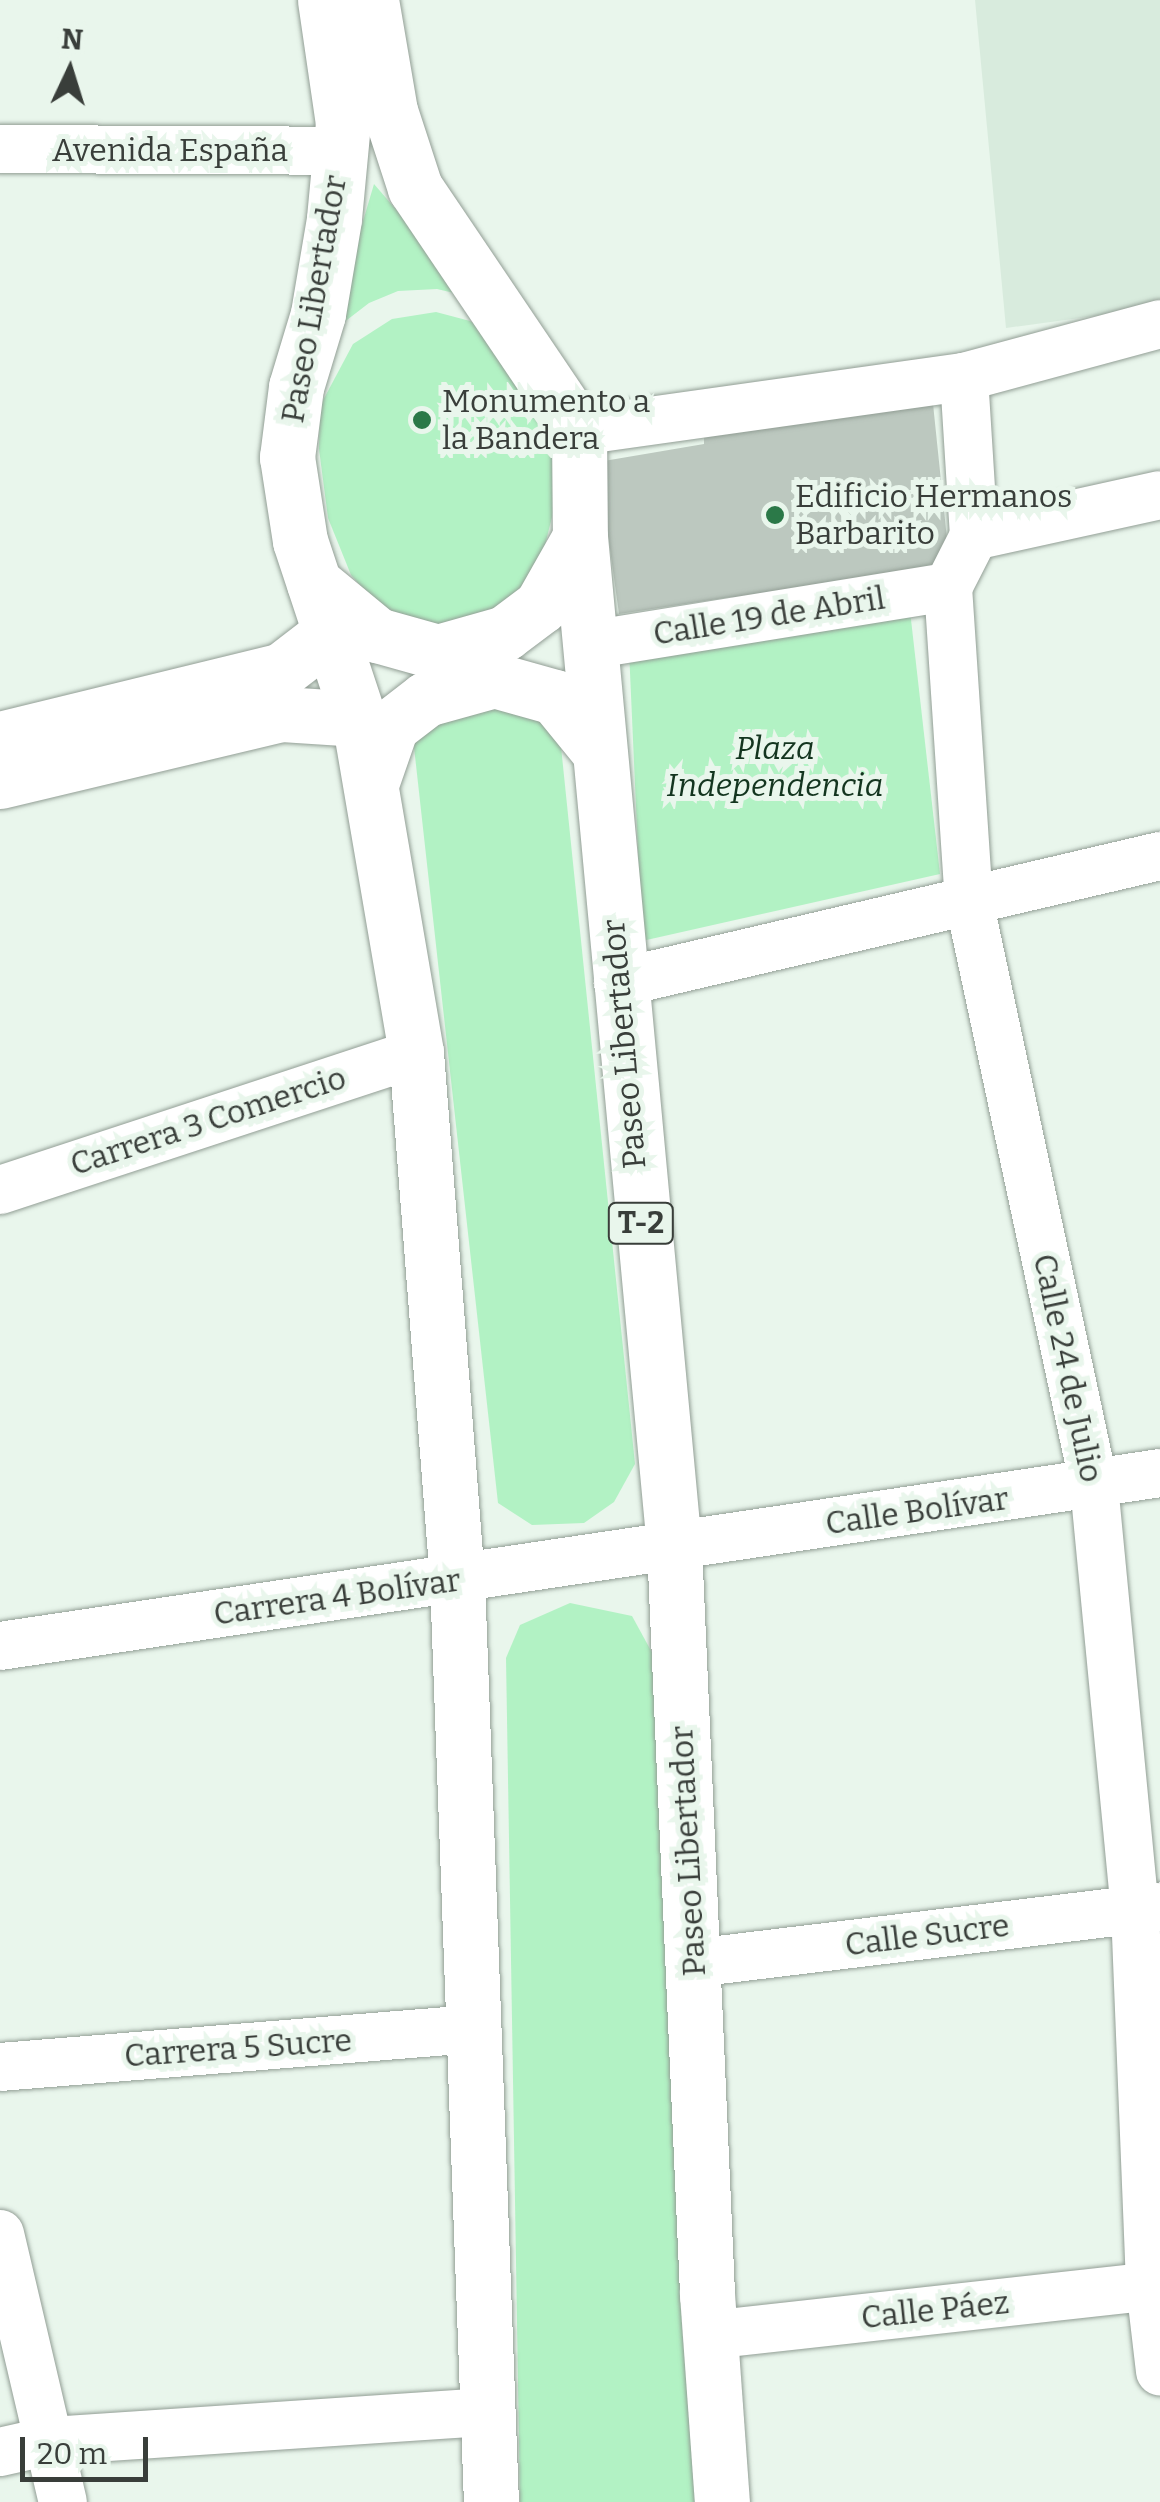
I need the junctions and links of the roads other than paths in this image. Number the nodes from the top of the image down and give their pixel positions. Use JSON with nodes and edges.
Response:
{"nodes":[{"id":1,"x":326,"y":0,"type":"edge"},
{"id":2,"x":371,"y":0,"type":"edge"},
{"id":3,"x":342,"y":137,"type":"junction"},
{"id":4,"x":0,"y":149,"type":"edge"},
{"id":5,"x":416,"y":188,"type":"junction"},
{"id":6,"x":1160,"y":324,"type":"edge"},
{"id":7,"x":964,"y":377,"type":"junction"},
{"id":8,"x":579,"y":431,"type":"junction"},
{"id":9,"x":1160,"y":495,"type":"edge"},
{"id":10,"x":974,"y":536,"type":"junction"},
{"id":11,"x":580,"y":538,"type":"junction"},
{"id":12,"x":948,"y":587,"type":"junction"},
{"id":13,"x":322,"y":608,"type":"junction"},
{"id":14,"x":589,"y":646,"type":"junction"},
{"id":15,"x":359,"y":719,"type":"junction"},
{"id":16,"x":0,"y":739,"type":"edge"},
{"id":17,"x":599,"y":751,"type":"junction"},
{"id":18,"x":372,"y":781,"type":"junction"},
{"id":19,"x":0,"y":782,"type":"edge"},
{"id":20,"x":1160,"y":856,"type":"edge"},
{"id":21,"x":969,"y":902,"type":"junction"},
{"id":22,"x":618,"y":983,"type":"junction"},
{"id":23,"x":416,"y":1053,"type":"junction"},
{"id":24,"x":0,"y":1190,"type":"edge"},
{"id":25,"x":1160,"y":1474,"type":"edge"},
{"id":26,"x":1094,"y":1485,"type":"junction"},
{"id":27,"x":674,"y":1546,"type":"junction"},
{"id":28,"x":457,"y":1580,"type":"junction"},
{"id":29,"x":0,"y":1646,"type":"edge"},
{"id":30,"x":1148,"y":1908,"type":"edge"},
{"id":31,"x":694,"y":1963,"type":"junction"},
{"id":32,"x":476,"y":2029,"type":"junction"},
{"id":33,"x":0,"y":2067,"type":"edge"},
{"id":34,"x":0,"y":2234,"type":"edge"},
{"id":35,"x":1155,"y":2286,"type":"edge"},
{"id":36,"x":710,"y":2334,"type":"junction"},
{"id":37,"x":1160,"y":2371,"type":"edge"},
{"id":38,"x":486,"y":2412,"type":"junction"},
{"id":39,"x":49,"y":2441,"type":"junction"},
{"id":40,"x":0,"y":2452,"type":"edge"},
{"id":41,"x":63,"y":2502,"type":"edge"},
{"id":42,"x":491,"y":2502,"type":"edge"},
{"id":43,"x":722,"y":2502,"type":"edge"}],
"edges":[{"from":1,"to":3,"type":"main road","name":"Paseo Libertador"},
{"from":2,"to":5,"type":"main road"},
{"from":3,"to":4,"type":"street","name":"Avenida España"},
{"from":3,"to":5,"type":"main road"},
{"from":3,"to":13,"type":"main road","name":"Paseo Libertador"},
{"from":5,"to":8,"type":"main road"},
{"from":6,"to":7,"type":"street"},
{"from":7,"to":8,"type":"street"},
{"from":7,"to":10,"type":"street"},
{"from":8,"to":11,"type":"main road","name":"Paseo Libertador","number":"T-2"},
{"from":9,"to":10,"type":"street"},
{"from":10,"to":12,"type":"street"},
{"from":11,"to":13,"type":"main road"},
{"from":11,"to":14,"type":"main road","name":"Paseo Libertador","number":"T-2"},
{"from":12,"to":14,"type":"street","name":"Calle 19 de Abril"},
{"from":12,"to":21,"type":"street","name":"Calle 24 de Julio"},
{"from":13,"to":15,"type":"main road","name":"Paseo Libertador"},
{"from":13,"to":16,"type":"main road"},
{"from":14,"to":17,"type":"main road","name":"Paseo Libertador","number":"T-2"},
{"from":15,"to":18,"type":"main road","name":"Paseo Libertador"},
{"from":15,"to":19,"type":"main road"},
{"from":17,"to":18,"type":"main road"},
{"from":17,"to":22,"type":"main road","name":"Paseo Libertador","number":"T-2"},
{"from":18,"to":23,"type":"main road","name":"Paseo Libertador"},
{"from":20,"to":21,"type":"street"},
{"from":21,"to":22,"type":"street"},
{"from":21,"to":26,"type":"street","name":"Calle 24 de Julio"},
{"from":22,"to":27,"type":"main road","name":"Paseo Libertador","number":"T-2"},
{"from":23,"to":24,"type":"street","name":"Carrera 3 Comercio"},
{"from":23,"to":28,"type":"main road","name":"Paseo Libertador"},
{"from":25,"to":26,"type":"street","name":"Calle Bolívar"},
{"from":26,"to":27,"type":"street","name":"Calle Bolívar"},
{"from":26,"to":30,"type":"street","name":"Calle 24 de Julio"},
{"from":27,"to":28,"type":"street","name":"Carrera 4 Bolívar"},
{"from":27,"to":31,"type":"main road","name":"Paseo Libertador","number":"T-2"},
{"from":28,"to":29,"type":"street","name":"Carrera 4 Bolívar"},
{"from":28,"to":32,"type":"main road","name":"Paseo Libertador"},
{"from":30,"to":31,"type":"street","name":"Calle Sucre"},
{"from":30,"to":35,"type":"street","name":"Calle 24 de Julio"},
{"from":31,"to":36,"type":"main road","name":"Paseo Libertador","number":"T-2"},
{"from":32,"to":33,"type":"street","name":"Carrera 5 Sucre"},
{"from":32,"to":38,"type":"main road","name":"Paseo Libertador"},
{"from":34,"to":39,"type":"street"},
{"from":35,"to":36,"type":"street","name":"Calle Páez"},
{"from":35,"to":37,"type":"street","name":"Calle 24 de Julio"},
{"from":36,"to":43,"type":"main road","name":"Paseo Libertador","number":"T-2"},
{"from":38,"to":39,"type":"street"},
{"from":38,"to":42,"type":"main road","name":"Paseo Libertador"},
{"from":39,"to":40,"type":"street"},
{"from":39,"to":41,"type":"street"}]}
